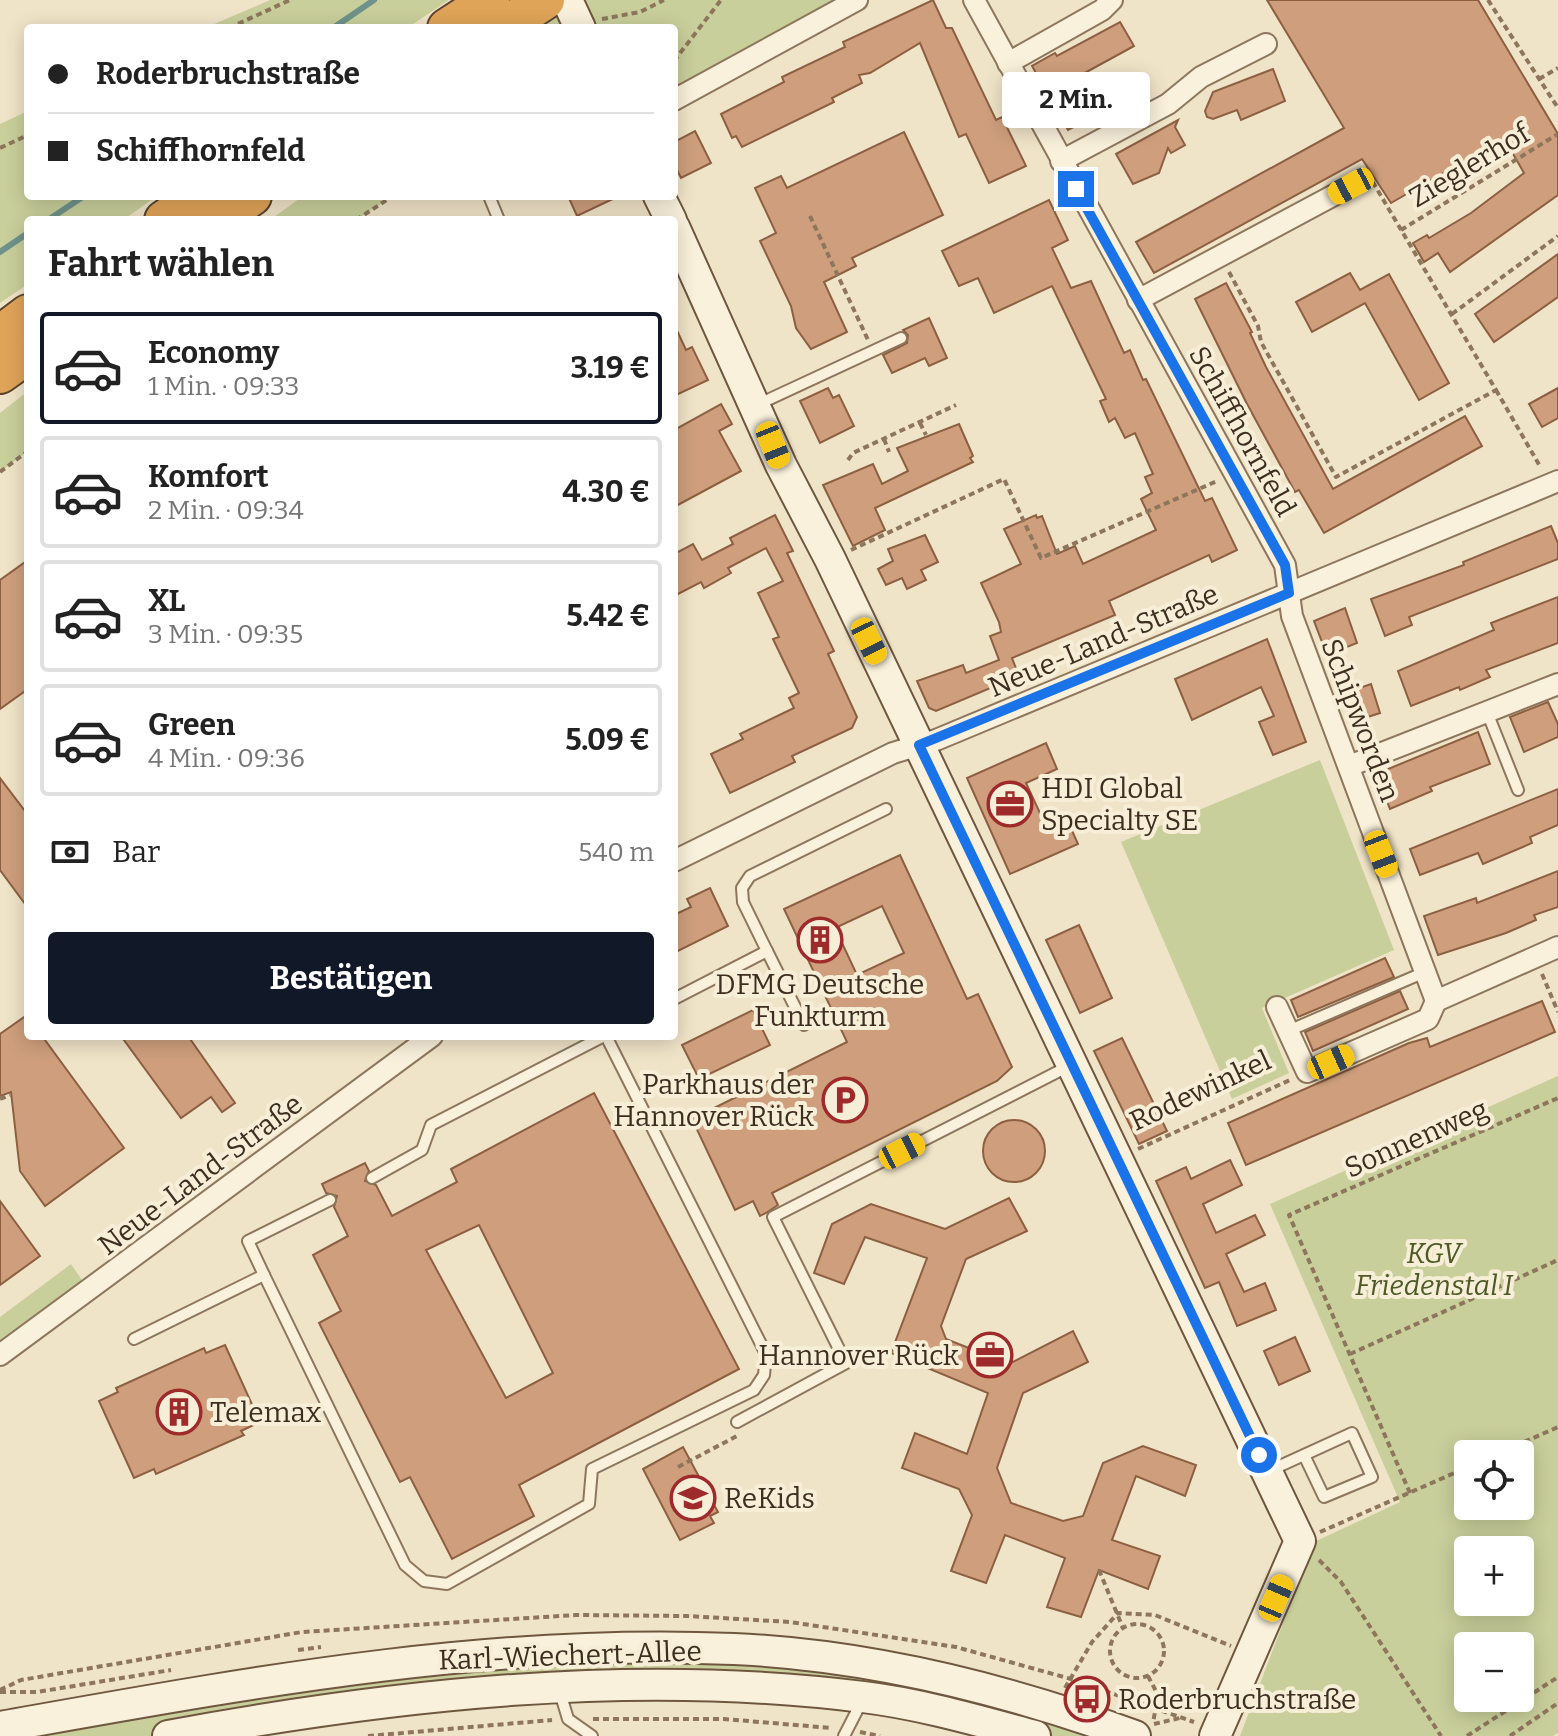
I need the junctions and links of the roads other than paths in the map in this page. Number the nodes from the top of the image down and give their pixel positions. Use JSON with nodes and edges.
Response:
{"nodes":[{"id":1,"x":490,"y":0,"type":"edge"},
{"id":2,"x":545,"y":0,"type":"edge"},
{"id":3,"x":567,"y":0,"type":"edge"},
{"id":4,"x":857,"y":0,"type":"edge"},
{"id":5,"x":974,"y":0,"type":"edge"},
{"id":6,"x":1112,"y":0,"type":"edge"},
{"id":7,"x":453,"y":24,"type":"edge"},
{"id":8,"x":508,"y":24,"type":"edge"},
{"id":9,"x":586,"y":24,"type":"edge"},
{"id":10,"x":1266,"y":44,"type":"dead end"},
{"id":11,"x":1008,"y":63,"type":"junction"},
{"id":12,"x":678,"y":98,"type":"edge"},
{"id":13,"x":1061,"y":161,"type":"junction"},
{"id":14,"x":1351,"y":186,"type":"road end"},
{"id":15,"x":193,"y":200,"type":"edge"},
{"id":16,"x":246,"y":200,"type":"edge"},
{"id":17,"x":170,"y":216,"type":"edge"},
{"id":18,"x":223,"y":216,"type":"edge"},
{"id":19,"x":678,"y":236,"type":"edge"},
{"id":20,"x":1138,"y":300,"type":"junction"},
{"id":21,"x":24,"y":323,"type":"edge"},
{"id":22,"x":901,"y":338,"type":"dead end"},
{"id":23,"x":8,"y":361,"type":"edge"},
{"id":24,"x":757,"y":405,"type":"junction"},
{"id":25,"x":1555,"y":489,"type":"edge"},
{"id":26,"x":1289,"y":593,"type":"junction"},
{"id":27,"x":1558,"y":684,"type":"edge"},
{"id":28,"x":1487,"y":712,"type":"junction"},
{"id":29,"x":919,"y":745,"type":"junction"},
{"id":30,"x":1349,"y":766,"type":"junction"},
{"id":31,"x":1518,"y":790,"type":"dead end"},
{"id":32,"x":886,"y":809,"type":"dead end"},
{"id":33,"x":678,"y":859,"type":"edge"},
{"id":34,"x":1558,"y":947,"type":"edge"},
{"id":35,"x":767,"y":951,"type":"junction"},
{"id":36,"x":1425,"y":972,"type":"junction"},
{"id":37,"x":678,"y":997,"type":"edge"},
{"id":38,"x":1436,"y":1001,"type":"junction"},
{"id":39,"x":1277,"y":1007,"type":"dead end"},
{"id":40,"x":804,"y":1025,"type":"dead end"},
{"id":41,"x":1288,"y":1031,"type":"junction"},
{"id":42,"x":427,"y":1040,"type":"edge"},
{"id":43,"x":597,"y":1040,"type":"edge"},
{"id":44,"x":607,"y":1040,"type":"edge"},
{"id":45,"x":1072,"y":1064,"type":"junction"},
{"id":46,"x":372,"y":1178,"type":"dead end"},
{"id":47,"x":330,"y":1200,"type":"dead end"},
{"id":48,"x":264,"y":1275,"type":"junction"},
{"id":49,"x":134,"y":1339,"type":"dead end"},
{"id":50,"x":0,"y":1355,"type":"edge"},
{"id":51,"x":737,"y":1422,"type":"dead end"},
{"id":52,"x":1304,"y":1455,"type":"junction"},
{"id":53,"x":1267,"y":1472,"type":"junction"},
{"id":54,"x":559,"y":1687,"type":"junction"},
{"id":55,"x":864,"y":1697,"type":"junction"},
{"id":56,"x":0,"y":1727,"type":"edge"},
{"id":57,"x":1144,"y":1730,"type":"edge"},
{"id":58,"x":846,"y":1733,"type":"edge"},
{"id":59,"x":168,"y":1736,"type":"edge"},
{"id":60,"x":592,"y":1736,"type":"edge"},
{"id":61,"x":1035,"y":1736,"type":"edge"},
{"id":62,"x":1215,"y":1736,"type":"edge"}],
"edges":[{"from":1,"to":7,"type":"highway"},
{"from":2,"to":8,"type":"highway"},
{"from":3,"to":9,"type":"main road"},
{"from":4,"to":12,"type":"street"},
{"from":5,"to":11,"type":"street","name":"Schiffhornfeld"},
{"from":6,"to":11,"type":"street"},
{"from":10,"to":13,"type":"street"},
{"from":11,"to":13,"type":"street","name":"Schiffhornfeld"},
{"from":13,"to":20,"type":"street","name":"Schiffhornfeld"},
{"from":14,"to":20,"type":"street"},
{"from":15,"to":17,"type":"highway"},
{"from":16,"to":18,"type":"highway"},
{"from":19,"to":24,"type":"main road"},
{"from":20,"to":26,"type":"street","name":"Schiffhornfeld"},
{"from":21,"to":23,"type":"highway"},
{"from":22,"to":24,"type":"lane"},
{"from":24,"to":29,"type":"main road"},
{"from":25,"to":26,"type":"street","name":"Neue-Land-Straße"},
{"from":26,"to":29,"type":"street","name":"Neue-Land-Straße"},
{"from":26,"to":30,"type":"street","name":"Schipworden"},
{"from":27,"to":28,"type":"street"},
{"from":28,"to":30,"type":"street"},
{"from":28,"to":31,"type":"lane"},
{"from":29,"to":33,"type":"street","name":"Neue-Land-Straße"},
{"from":29,"to":45,"type":"main road"},
{"from":30,"to":36,"type":"street","name":"Schipworden"},
{"from":32,"to":35,"type":"lane"},
{"from":34,"to":38,"type":"street"},
{"from":35,"to":37,"type":"lane"},
{"from":35,"to":40,"type":"lane"},
{"from":36,"to":38,"type":"street","name":"Schipworden"},
{"from":36,"to":41,"type":"lane"},
{"from":38,"to":41,"type":"street","name":"Rodewinkel"},
{"from":39,"to":41,"type":"street","name":"Rodewinkel"},
{"from":42,"to":50,"type":"street","name":"Neue-Land-Straße"},
{"from":43,"to":46,"type":"lane"},
{"from":44,"to":48,"type":"lane"},
{"from":45,"to":51,"type":"lane"},
{"from":45,"to":53,"type":"main road"},
{"from":47,"to":48,"type":"lane"},
{"from":48,"to":49,"type":"lane"},
{"from":52,"to":52,"type":"lane"},
{"from":52,"to":53,"type":"lane"},
{"from":53,"to":62,"type":"main road"},
{"from":54,"to":55,"type":"main road","name":"Karl-Wiechert-Allee"},
{"from":54,"to":59,"type":"main road","name":"Karl-Wiechert-Allee"},
{"from":54,"to":60,"type":"lane"},
{"from":55,"to":58,"type":"lane"},
{"from":55,"to":61,"type":"main road","name":"Karl-Wiechert-Allee"},
{"from":56,"to":57,"type":"main road","name":"Karl-Wiechert-Allee"}]}
